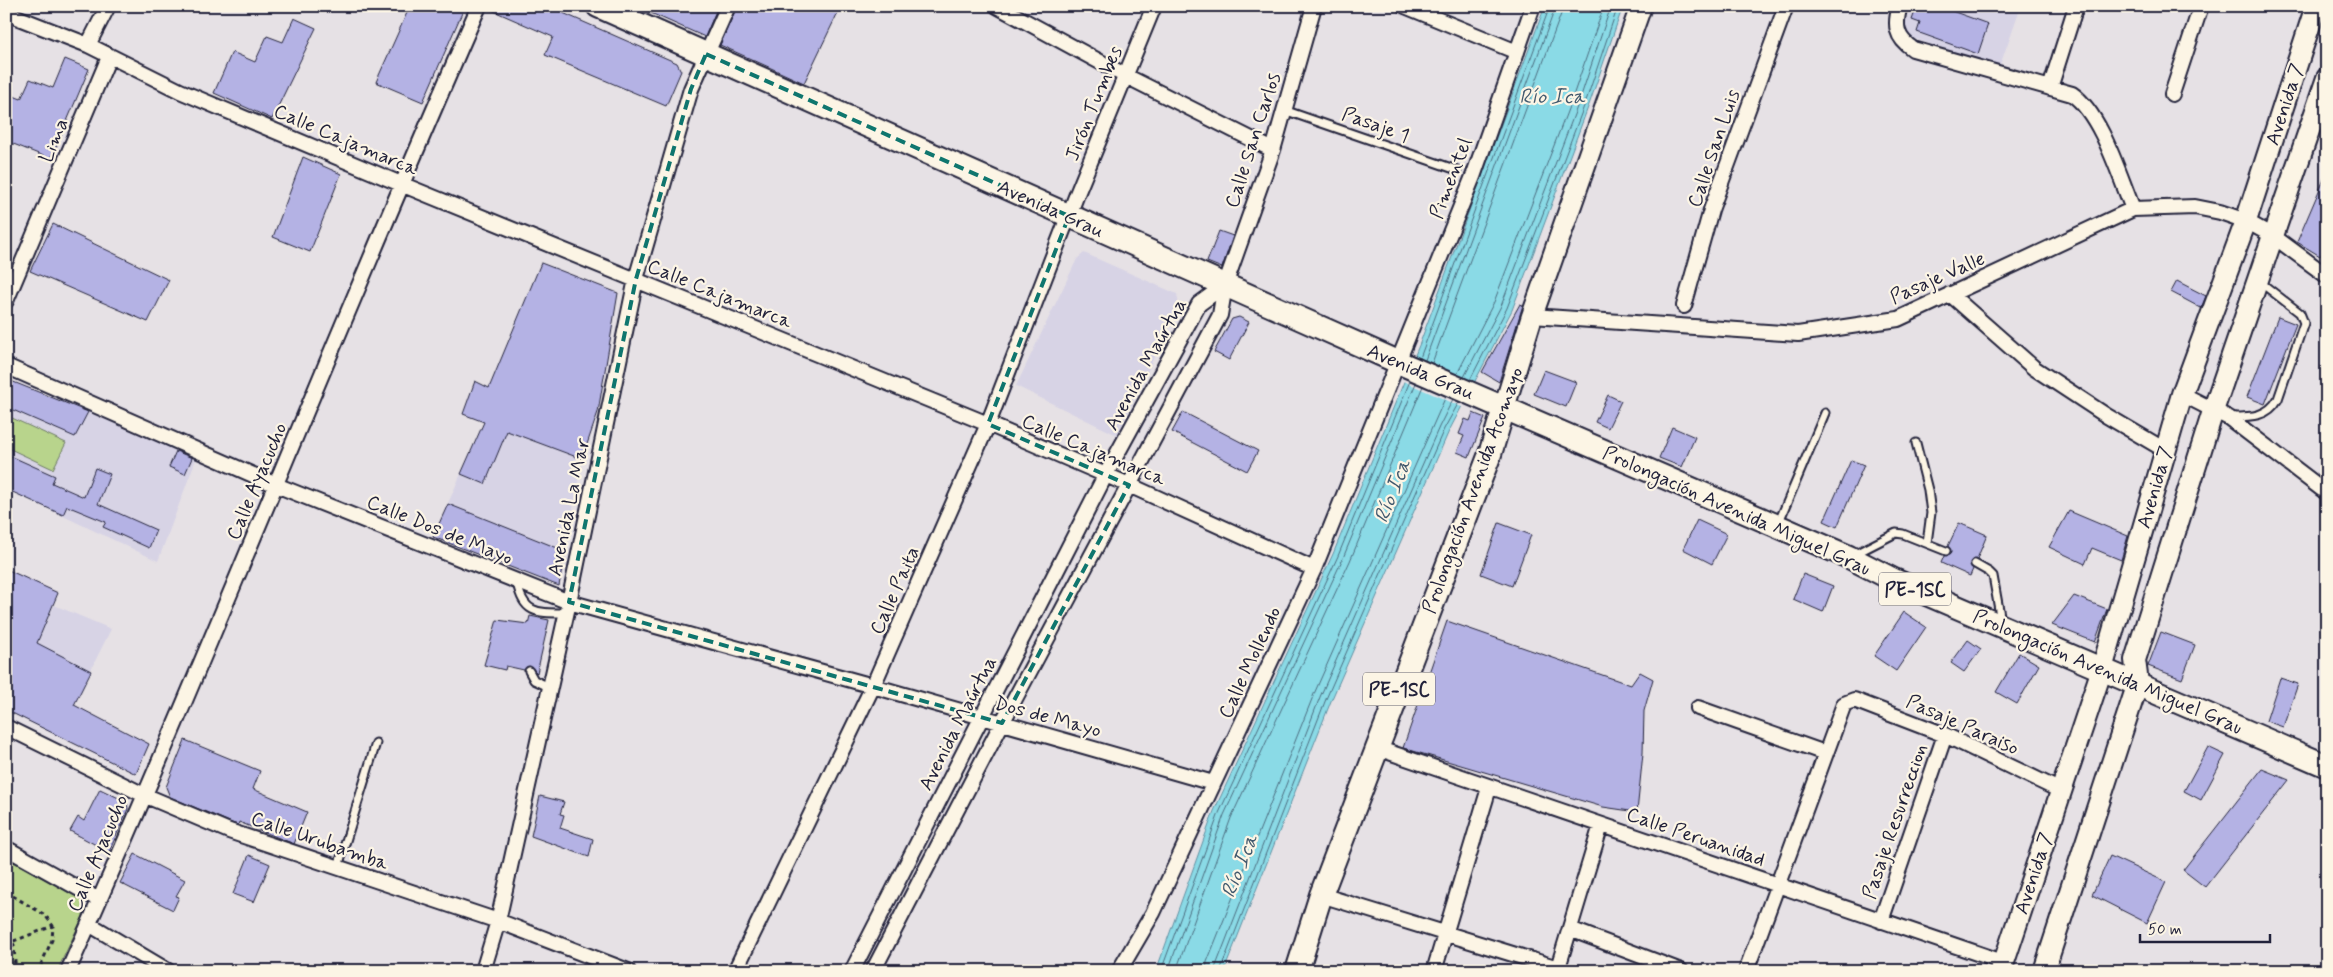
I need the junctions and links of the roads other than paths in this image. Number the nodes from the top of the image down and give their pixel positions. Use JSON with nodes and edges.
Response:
{"nodes":[{"id":1,"x":108,"y":6,"type":"edge"},
{"id":2,"x":480,"y":6,"type":"edge"},
{"id":3,"x":598,"y":6,"type":"edge"},
{"id":4,"x":728,"y":6,"type":"edge"},
{"id":5,"x":997,"y":6,"type":"edge"},
{"id":6,"x":1154,"y":6,"type":"edge"},
{"id":7,"x":1314,"y":6,"type":"edge"},
{"id":8,"x":1405,"y":6,"type":"edge"},
{"id":9,"x":1533,"y":6,"type":"edge"},
{"id":10,"x":1641,"y":6,"type":"edge"},
{"id":11,"x":1786,"y":6,"type":"edge"},
{"id":12,"x":1900,"y":6,"type":"edge"},
{"id":13,"x":2076,"y":6,"type":"edge"},
{"id":14,"x":2201,"y":6,"type":"edge"},
{"id":15,"x":2316,"y":6,"type":"edge"},
{"id":16,"x":6,"y":13,"type":"edge"},
{"id":17,"x":88,"y":45,"type":"junction"},
{"id":18,"x":1517,"y":52,"type":"junction"},
{"id":19,"x":706,"y":54,"type":"junction"},
{"id":20,"x":109,"y":57,"type":"junction"},
{"id":21,"x":1126,"y":76,"type":"junction"},
{"id":22,"x":2327,"y":78,"type":"edge"},
{"id":23,"x":2050,"y":88,"type":"junction"},
{"id":24,"x":2172,"y":94,"type":"dead end"},
{"id":25,"x":1284,"y":110,"type":"junction"},
{"id":26,"x":1273,"y":150,"type":"junction"},
{"id":27,"x":1457,"y":170,"type":"dead end"},
{"id":28,"x":401,"y":184,"type":"junction"},
{"id":29,"x":2133,"y":209,"type":"junction"},
{"id":30,"x":1069,"y":216,"type":"junction"},
{"id":31,"x":2246,"y":222,"type":"junction"},
{"id":32,"x":2273,"y":236,"type":"junction"},
{"id":33,"x":2327,"y":276,"type":"edge"},
{"id":34,"x":636,"y":279,"type":"junction"},
{"id":35,"x":2258,"y":280,"type":"junction"},
{"id":36,"x":1225,"y":285,"type":"junction"},
{"id":37,"x":1950,"y":294,"type":"junction"},
{"id":38,"x":6,"y":301,"type":"edge"},
{"id":39,"x":1684,"y":306,"type":"dead end"},
{"id":40,"x":1532,"y":316,"type":"junction"},
{"id":41,"x":1403,"y":364,"type":"junction"},
{"id":42,"x":6,"y":366,"type":"edge"},
{"id":43,"x":2182,"y":394,"type":"junction"},
{"id":44,"x":1504,"y":408,"type":"junction"},
{"id":45,"x":1825,"y":413,"type":"dead end"},
{"id":46,"x":2222,"y":413,"type":"junction"},
{"id":47,"x":988,"y":424,"type":"junction"},
{"id":48,"x":1916,"y":443,"type":"dead end"},
{"id":49,"x":2165,"y":450,"type":"junction"},
{"id":50,"x":1105,"y":476,"type":"junction"},
{"id":51,"x":276,"y":485,"type":"junction"},
{"id":52,"x":1130,"y":485,"type":"junction"},
{"id":53,"x":2327,"y":493,"type":"edge"},
{"id":54,"x":1777,"y":527,"type":"junction"},
{"id":55,"x":1927,"y":543,"type":"junction"},
{"id":56,"x":1946,"y":551,"type":"dead end"},
{"id":57,"x":1849,"y":557,"type":"junction"},
{"id":58,"x":1975,"y":564,"type":"dead end"},
{"id":59,"x":1314,"y":569,"type":"junction"},
{"id":60,"x":517,"y":581,"type":"junction"},
{"id":61,"x":567,"y":608,"type":"junction"},
{"id":62,"x":2002,"y":626,"type":"junction"},
{"id":63,"x":2102,"y":669,"type":"junction"},
{"id":64,"x":528,"y":671,"type":"dead end"},
{"id":65,"x":2138,"y":683,"type":"junction"},
{"id":66,"x":873,"y":686,"type":"junction"},
{"id":67,"x":549,"y":687,"type":"junction"},
{"id":68,"x":1698,"y":708,"type":"dead end"},
{"id":69,"x":982,"y":718,"type":"junction"},
{"id":70,"x":1002,"y":723,"type":"junction"},
{"id":71,"x":6,"y":727,"type":"edge"},
{"id":72,"x":1945,"y":735,"type":"junction"},
{"id":73,"x":376,"y":744,"type":"dead end"},
{"id":74,"x":1376,"y":748,"type":"junction"},
{"id":75,"x":1826,"y":753,"type":"junction"},
{"id":76,"x":2327,"y":766,"type":"edge"},
{"id":77,"x":1213,"y":783,"type":"junction"},
{"id":78,"x":1489,"y":788,"type":"junction"},
{"id":79,"x":2061,"y":791,"type":"junction"},
{"id":80,"x":144,"y":795,"type":"junction"},
{"id":81,"x":1601,"y":825,"type":"junction"},
{"id":82,"x":6,"y":848,"type":"edge"},
{"id":83,"x":338,"y":867,"type":"junction"},
{"id":84,"x":1776,"y":885,"type":"junction"},
{"id":85,"x":1321,"y":895,"type":"junction"},
{"id":86,"x":99,"y":900,"type":"junction"},
{"id":87,"x":498,"y":921,"type":"junction"},
{"id":88,"x":1882,"y":921,"type":"junction"},
{"id":89,"x":89,"y":924,"type":"junction"},
{"id":90,"x":1570,"y":928,"type":"junction"},
{"id":91,"x":1445,"y":933,"type":"junction"},
{"id":92,"x":2002,"y":967,"type":"edge"},
{"id":93,"x":1557,"y":969,"type":"edge"},
{"id":94,"x":68,"y":971,"type":"edge"},
{"id":95,"x":168,"y":971,"type":"edge"},
{"id":96,"x":482,"y":971,"type":"edge"},
{"id":97,"x":628,"y":971,"type":"edge"},
{"id":98,"x":734,"y":971,"type":"edge"},
{"id":99,"x":852,"y":971,"type":"edge"},
{"id":100,"x":873,"y":971,"type":"edge"},
{"id":101,"x":1119,"y":971,"type":"edge"},
{"id":102,"x":1296,"y":971,"type":"edge"},
{"id":103,"x":1434,"y":971,"type":"edge"},
{"id":104,"x":1681,"y":971,"type":"edge"},
{"id":105,"x":1746,"y":971,"type":"edge"},
{"id":106,"x":2044,"y":971,"type":"edge"}],
"edges":[{"from":1,"to":17,"type":"street"},
{"from":2,"to":28,"type":"street","name":"Calle Ayacucho"},
{"from":3,"to":19,"type":"main road","name":"Avenida Grau"},
{"from":4,"to":19,"type":"street","name":"Avenida La Mar"},
{"from":5,"to":21,"type":"street"},
{"from":6,"to":21,"type":"street","name":"Jirón Tumbes"},
{"from":7,"to":25,"type":"street","name":"Calle San Carlos"},
{"from":8,"to":18,"type":"street"},
{"from":9,"to":18,"type":"street","name":"Pimentel"},
{"from":10,"to":40,"type":"street","name":"Prolongación Avenida Acomayo"},
{"from":11,"to":39,"type":"street","name":"Calle San Luis"},
{"from":12,"to":23,"type":"street"},
{"from":13,"to":23,"type":"street"},
{"from":14,"to":24,"type":"street"},
{"from":15,"to":31,"type":"street","name":"Avenida 7"},
{"from":16,"to":17,"type":"street"},
{"from":17,"to":20,"type":"street"},
{"from":18,"to":41,"type":"street","name":"Pimentel"},
{"from":19,"to":30,"type":"main road","name":"Avenida Grau"},
{"from":19,"to":34,"type":"street","name":"Avenida La Mar"},
{"from":20,"to":28,"type":"street","name":"Calle Cajamarca"},
{"from":20,"to":38,"type":"street","name":"Lima"},
{"from":21,"to":26,"type":"street"},
{"from":21,"to":30,"type":"street","name":"Jirón Tumbes"},
{"from":22,"to":32,"type":"street","name":"Avenida 7"},
{"from":23,"to":29,"type":"street"},
{"from":25,"to":26,"type":"street","name":"Calle San Carlos"},
{"from":25,"to":27,"type":"lane","name":"Pasaje 1"},
{"from":26,"to":36,"type":"street","name":"Calle San Carlos"},
{"from":28,"to":34,"type":"street","name":"Calle Cajamarca"},
{"from":28,"to":51,"type":"street","name":"Calle Ayacucho"},
{"from":29,"to":31,"type":"street","name":"Pasaje Valle"},
{"from":29,"to":37,"type":"street","name":"Pasaje Valle"},
{"from":30,"to":36,"type":"main road","name":"Avenida Grau"},
{"from":30,"to":47,"type":"street","name":"Calle Paita"},
{"from":31,"to":32,"type":"street","name":"Pasaje Valle"},
{"from":31,"to":43,"type":"street","name":"Avenida 7"},
{"from":32,"to":33,"type":"street","name":"Pasaje Valle"},
{"from":32,"to":35,"type":"street","name":"Avenida 7"},
{"from":34,"to":47,"type":"street","name":"Calle Cajamarca"},
{"from":34,"to":61,"type":"street","name":"Avenida La Mar"},
{"from":35,"to":46,"type":"street","name":"Avenida 7"},
{"from":35,"to":46,"type":"lane"},
{"from":36,"to":41,"type":"main road","name":"Avenida Grau"},
{"from":36,"to":50,"type":"street","name":"Avenida Maúrtua"},
{"from":36,"to":52,"type":"street","name":"Avenida Maúrtua"},
{"from":37,"to":40,"type":"street","name":"Pasaje Valle"},
{"from":37,"to":49,"type":"street"},
{"from":40,"to":44,"type":"street","name":"Prolongación Avenida Acomayo"},
{"from":41,"to":44,"type":"main road","name":"Avenida Grau"},
{"from":41,"to":59,"type":"street","name":"Calle Mollendo"},
{"from":42,"to":51,"type":"street","name":"Calle Dos de Mayo"},
{"from":43,"to":46,"type":"street"},
{"from":43,"to":49,"type":"street","name":"Avenida 7"},
{"from":44,"to":54,"type":"main road","name":"Prolongación Avenida Miguel Grau","number":"PE-1SC"},
{"from":44,"to":74,"type":"main road","name":"Prolongación Avenida Acomayo","number":"PE-1SC"},
{"from":45,"to":54,"type":"lane"},
{"from":46,"to":53,"type":"street"},
{"from":46,"to":65,"type":"street","name":"Avenida 7"},
{"from":47,"to":50,"type":"street","name":"Calle Cajamarca"},
{"from":47,"to":66,"type":"street","name":"Calle Paita"},
{"from":48,"to":55,"type":"lane"},
{"from":49,"to":63,"type":"street","name":"Avenida 7"},
{"from":50,"to":52,"type":"street","name":"Calle Cajamarca"},
{"from":50,"to":69,"type":"street","name":"Avenida Maúrtua"},
{"from":51,"to":60,"type":"street","name":"Calle Dos de Mayo"},
{"from":51,"to":80,"type":"street","name":"Calle Ayacucho"},
{"from":52,"to":59,"type":"street","name":"Calle Cajamarca"},
{"from":52,"to":70,"type":"street","name":"Avenida Maúrtua"},
{"from":54,"to":57,"type":"main road","name":"Prolongación Avenida Miguel Grau","number":"PE-1SC"},
{"from":55,"to":56,"type":"lane"},
{"from":55,"to":57,"type":"lane"},
{"from":57,"to":62,"type":"main road","name":"Prolongación Avenida Miguel Grau","number":"PE-1SC"},
{"from":58,"to":62,"type":"lane"},
{"from":59,"to":77,"type":"street","name":"Calle Mollendo"},
{"from":60,"to":61,"type":"street","name":"Calle Dos de Mayo"},
{"from":60,"to":61,"type":"lane"},
{"from":61,"to":66,"type":"street","name":"Calle Dos de Mayo"},
{"from":61,"to":67,"type":"street","name":"Avenida La Mar"},
{"from":62,"to":63,"type":"main road","name":"Prolongación Avenida Miguel Grau","number":"PE-1SC"},
{"from":63,"to":65,"type":"main road","name":"Prolongación Avenida Miguel Grau","number":"PE-1SC"},
{"from":63,"to":79,"type":"street","name":"Avenida 7"},
{"from":64,"to":67,"type":"lane"},
{"from":65,"to":76,"type":"main road","name":"Prolongación Avenida Miguel Grau","number":"PE-1SC"},
{"from":65,"to":106,"type":"street","name":"Avenida 7"},
{"from":66,"to":69,"type":"street","name":"Dos de Mayo"},
{"from":66,"to":98,"type":"street","name":"Calle Paita"},
{"from":67,"to":87,"type":"street","name":"Avenida La Mar"},
{"from":68,"to":75,"type":"street"},
{"from":69,"to":70,"type":"street","name":"Dos de Mayo"},
{"from":69,"to":99,"type":"street","name":"Avenida Maúrtua"},
{"from":70,"to":77,"type":"street","name":"Dos de Mayo"},
{"from":70,"to":100,"type":"street","name":"Avenida Maúrtua"},
{"from":71,"to":80,"type":"street","name":"Calle Urubamba"},
{"from":72,"to":75,"type":"street","name":"Pasaje Paraiso"},
{"from":72,"to":79,"type":"street","name":"Pasaje Paraiso"},
{"from":72,"to":88,"type":"street","name":"Pasaje Resurreccion"},
{"from":73,"to":83,"type":"lane"},
{"from":74,"to":78,"type":"street","name":"Calle Peruanidad"},
{"from":74,"to":85,"type":"main road","name":"Prolongación Avenida Acomayo","number":"PE-1SC"},
{"from":75,"to":84,"type":"street"},
{"from":77,"to":101,"type":"street","name":"Calle Mollendo"},
{"from":78,"to":81,"type":"street","name":"Calle Peruanidad"},
{"from":78,"to":91,"type":"street"},
{"from":79,"to":92,"type":"street","name":"Avenida 7"},
{"from":80,"to":83,"type":"street","name":"Calle Urubamba"},
{"from":80,"to":86,"type":"street","name":"Calle Ayacucho"},
{"from":81,"to":84,"type":"street","name":"Calle Peruanidad"},
{"from":81,"to":90,"type":"street"},
{"from":82,"to":86,"type":"street"},
{"from":83,"to":87,"type":"street","name":"Calle Urubamba"},
{"from":84,"to":88,"type":"street","name":"Calle Peruanidad"},
{"from":84,"to":105,"type":"street"},
{"from":85,"to":91,"type":"street"},
{"from":85,"to":102,"type":"main road","name":"Prolongación Avenida Acomayo","number":"PE-1SC"},
{"from":86,"to":89,"type":"street","name":"Calle Ayacucho"},
{"from":87,"to":96,"type":"street","name":"Avenida La Mar"},
{"from":87,"to":97,"type":"street","name":"Calle Urubamba"},
{"from":88,"to":92,"type":"street","name":"Calle Peruanidad"},
{"from":89,"to":94,"type":"street","name":"Calle Ayacucho"},
{"from":89,"to":95,"type":"street"},
{"from":90,"to":93,"type":"street"},
{"from":90,"to":104,"type":"street"},
{"from":91,"to":93,"type":"street"},
{"from":91,"to":103,"type":"street"}]}
